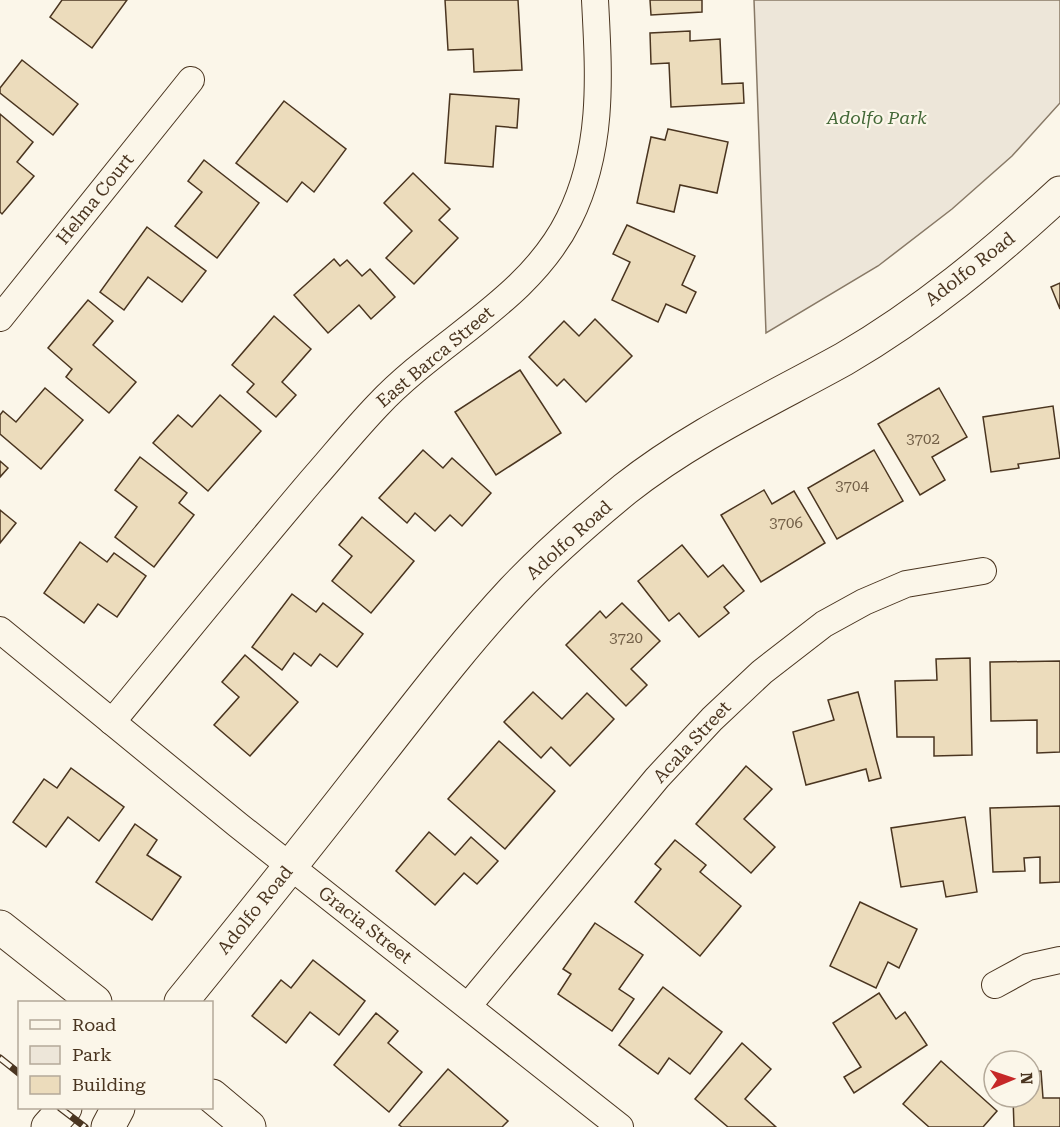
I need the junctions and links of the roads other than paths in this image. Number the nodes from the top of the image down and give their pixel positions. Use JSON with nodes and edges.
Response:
{"nodes":[{"id":1,"x":595,"y":0,"type":"edge"},
{"id":2,"x":191,"y":80,"type":"dead end"},
{"id":3,"x":1060,"y":193,"type":"edge"},
{"id":4,"x":0,"y":318,"type":"edge"},
{"id":5,"x":982,"y":572,"type":"dead end"},
{"id":6,"x":0,"y":630,"type":"edge"},
{"id":7,"x":112,"y":722,"type":"junction"},
{"id":8,"x":291,"y":866,"type":"junction"},
{"id":9,"x":0,"y":927,"type":"edge"},
{"id":10,"x":1060,"y":960,"type":"edge"},
{"id":11,"x":995,"y":986,"type":"dead end"},
{"id":12,"x":94,"y":1001,"type":"edge"},
{"id":13,"x":183,"y":1001,"type":"edge"},
{"id":14,"x":468,"y":1006,"type":"junction"},
{"id":15,"x":213,"y":1097,"type":"edge"},
{"id":16,"x":62,"y":1109,"type":"edge"},
{"id":17,"x":117,"y":1109,"type":"edge"},
{"id":18,"x":48,"y":1127,"type":"edge"},
{"id":19,"x":108,"y":1127,"type":"edge"},
{"id":20,"x":249,"y":1127,"type":"edge"},
{"id":21,"x":620,"y":1127,"type":"edge"}],
"edges":[{"from":1,"to":7,"type":"street","name":"East Barca Street"},
{"from":2,"to":4,"type":"street","name":"Helma Court"},
{"from":3,"to":8,"type":"main road","name":"Adolfo Road"},
{"from":5,"to":14,"type":"street","name":"Acala Street"},
{"from":6,"to":7,"type":"street","name":"Gracia Street"},
{"from":7,"to":8,"type":"street","name":"Gracia Street"},
{"from":8,"to":13,"type":"main road","name":"Adolfo Road"},
{"from":8,"to":14,"type":"street","name":"Gracia Street"},
{"from":9,"to":12,"type":"main road"},
{"from":10,"to":11,"type":"street"},
{"from":14,"to":21,"type":"street","name":"Gracia Street"},
{"from":15,"to":20,"type":"main road"},
{"from":16,"to":18,"type":"main road"},
{"from":17,"to":19,"type":"main road"}]}
